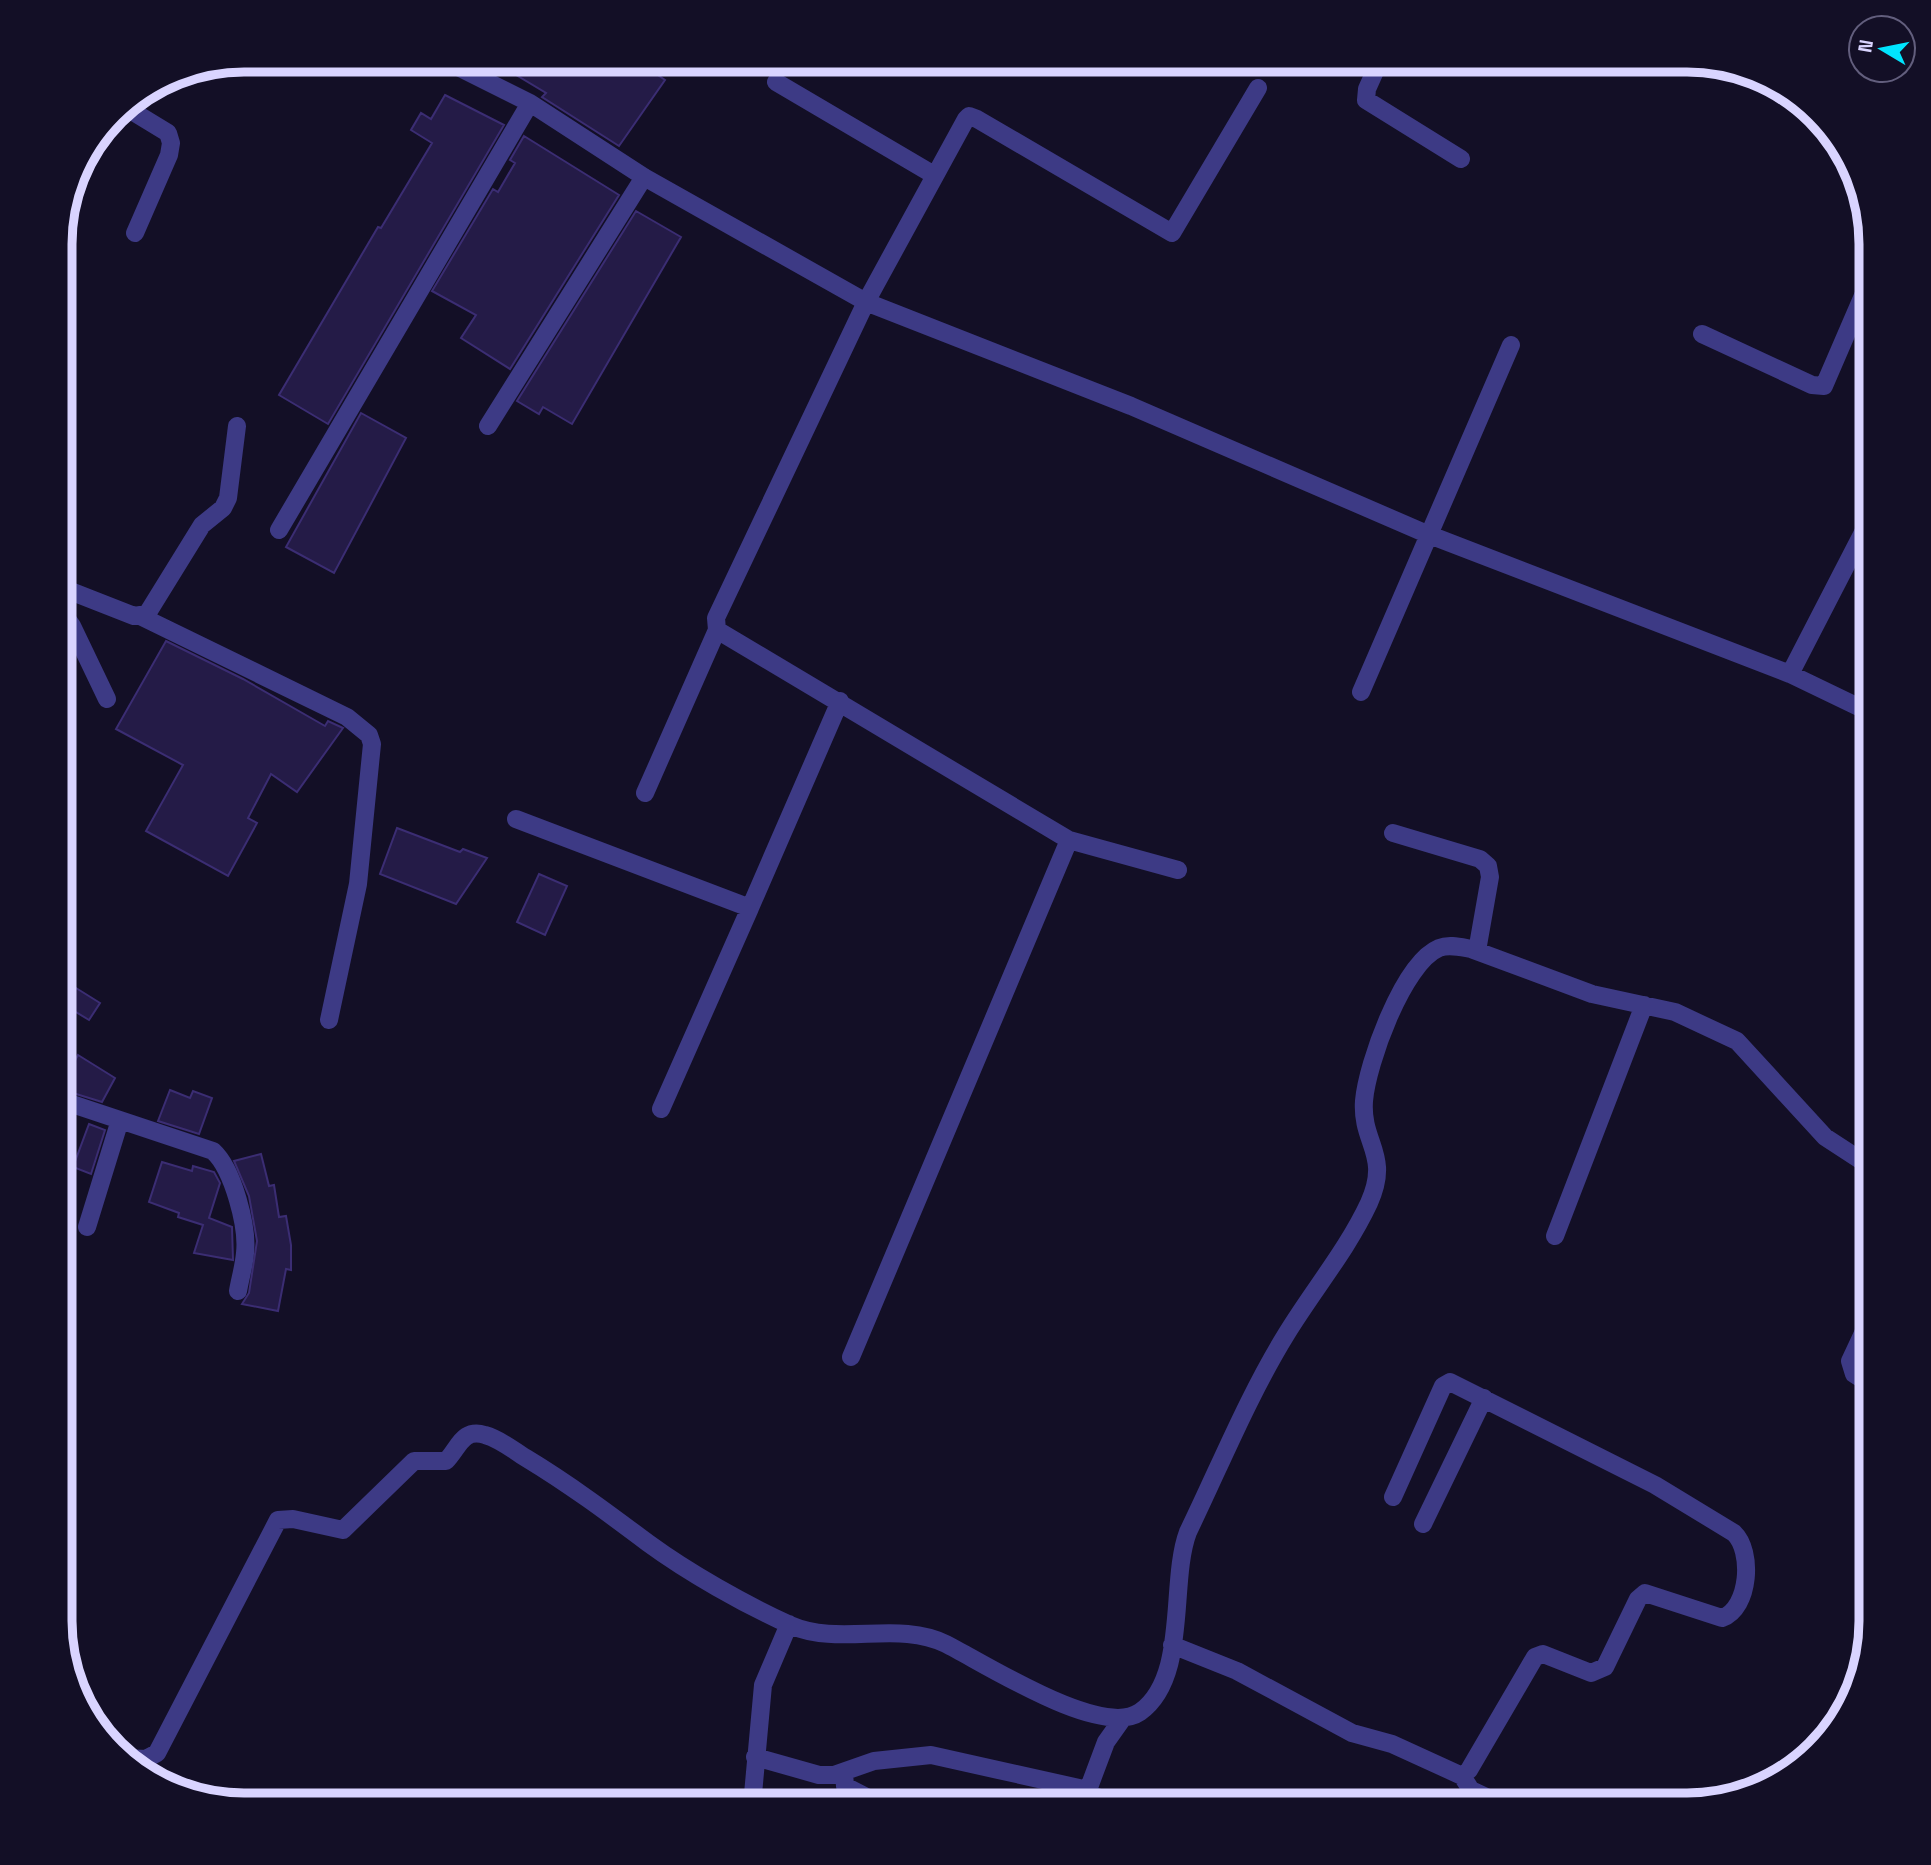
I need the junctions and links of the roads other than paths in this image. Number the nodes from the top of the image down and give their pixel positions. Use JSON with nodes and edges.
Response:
{"nodes":[{"id":1,"x":468,"y":72,"type":"edge"},
{"id":2,"x":1375,"y":72,"type":"edge"},
{"id":3,"x":776,"y":82,"type":"dead end"},
{"id":4,"x":1258,"y":88,"type":"dead end"},
{"id":5,"x":530,"y":103,"type":"junction"},
{"id":6,"x":133,"y":112,"type":"edge"},
{"id":7,"x":1461,"y":159,"type":"dead end"},
{"id":8,"x":934,"y":175,"type":"junction"},
{"id":9,"x":644,"y":177,"type":"junction"},
{"id":10,"x":135,"y":233,"type":"dead end"},
{"id":11,"x":866,"y":302,"type":"junction"},
{"id":12,"x":1859,"y":309,"type":"edge"},
{"id":13,"x":1702,"y":334,"type":"dead end"},
{"id":14,"x":1511,"y":345,"type":"dead end"},
{"id":15,"x":237,"y":426,"type":"dead end"},
{"id":16,"x":488,"y":426,"type":"dead end"},
{"id":17,"x":279,"y":530,"type":"dead end"},
{"id":18,"x":1427,"y":534,"type":"junction"},
{"id":19,"x":1859,"y":540,"type":"edge"},
{"id":20,"x":72,"y":591,"type":"edge"},
{"id":21,"x":140,"y":616,"type":"junction"},
{"id":22,"x":72,"y":626,"type":"edge"},
{"id":23,"x":717,"y":629,"type":"junction"},
{"id":24,"x":1790,"y":674,"type":"junction"},
{"id":25,"x":1361,"y":692,"type":"dead end"},
{"id":26,"x":107,"y":699,"type":"dead end"},
{"id":27,"x":840,"y":701,"type":"junction"},
{"id":28,"x":1859,"y":707,"type":"edge"},
{"id":29,"x":645,"y":793,"type":"dead end"},
{"id":30,"x":516,"y":819,"type":"dead end"},
{"id":31,"x":1393,"y":833,"type":"dead end"},
{"id":32,"x":1069,"y":840,"type":"junction"},
{"id":33,"x":1178,"y":870,"type":"dead end"},
{"id":34,"x":750,"y":908,"type":"junction"},
{"id":35,"x":1477,"y":951,"type":"junction"},
{"id":36,"x":1644,"y":1005,"type":"junction"},
{"id":37,"x":329,"y":1020,"type":"dead end"},
{"id":38,"x":72,"y":1104,"type":"edge"},
{"id":39,"x":661,"y":1109,"type":"dead end"},
{"id":40,"x":121,"y":1120,"type":"junction"},
{"id":41,"x":1859,"y":1159,"type":"edge"},
{"id":42,"x":87,"y":1227,"type":"dead end"},
{"id":43,"x":1555,"y":1236,"type":"dead end"},
{"id":44,"x":238,"y":1291,"type":"dead end"},
{"id":45,"x":1859,"y":1342,"type":"edge"},
{"id":46,"x":851,"y":1357,"type":"dead end"},
{"id":47,"x":1859,"y":1377,"type":"edge"},
{"id":48,"x":1484,"y":1398,"type":"junction"},
{"id":49,"x":1393,"y":1497,"type":"dead end"},
{"id":50,"x":1423,"y":1524,"type":"dead end"},
{"id":51,"x":789,"y":1624,"type":"junction"},
{"id":52,"x":1172,"y":1645,"type":"junction"},
{"id":53,"x":1123,"y":1718,"type":"junction"},
{"id":54,"x":755,"y":1757,"type":"junction"},
{"id":55,"x":140,"y":1759,"type":"edge"},
{"id":56,"x":844,"y":1773,"type":"junction"},
{"id":57,"x":1462,"y":1776,"type":"junction"},
{"id":58,"x":753,"y":1793,"type":"edge"},
{"id":59,"x":859,"y":1793,"type":"edge"},
{"id":60,"x":1074,"y":1793,"type":"edge"},
{"id":61,"x":1086,"y":1793,"type":"edge"},
{"id":62,"x":1477,"y":1793,"type":"edge"}],
"edges":[{"from":1,"to":5,"type":"street"},
{"from":2,"to":7,"type":"street"},
{"from":3,"to":8,"type":"street"},
{"from":4,"to":8,"type":"street"},
{"from":5,"to":9,"type":"street"},
{"from":5,"to":17,"type":"street"},
{"from":6,"to":10,"type":"street"},
{"from":8,"to":11,"type":"street"},
{"from":9,"to":11,"type":"street"},
{"from":9,"to":16,"type":"street"},
{"from":11,"to":18,"type":"street"},
{"from":11,"to":23,"type":"street"},
{"from":12,"to":13,"type":"street"},
{"from":14,"to":18,"type":"street"},
{"from":15,"to":21,"type":"street"},
{"from":18,"to":24,"type":"street"},
{"from":18,"to":25,"type":"street"},
{"from":19,"to":24,"type":"street"},
{"from":20,"to":21,"type":"street"},
{"from":21,"to":37,"type":"street"},
{"from":22,"to":26,"type":"street"},
{"from":23,"to":27,"type":"street"},
{"from":23,"to":29,"type":"street"},
{"from":24,"to":28,"type":"street"},
{"from":27,"to":32,"type":"street"},
{"from":27,"to":34,"type":"street"},
{"from":30,"to":34,"type":"street"},
{"from":31,"to":35,"type":"street"},
{"from":32,"to":33,"type":"street"},
{"from":32,"to":46,"type":"street"},
{"from":34,"to":39,"type":"street"},
{"from":35,"to":36,"type":"street"},
{"from":35,"to":52,"type":"street"},
{"from":36,"to":41,"type":"street"},
{"from":36,"to":43,"type":"street"},
{"from":38,"to":40,"type":"street"},
{"from":40,"to":42,"type":"street"},
{"from":40,"to":44,"type":"street"},
{"from":45,"to":47,"type":"street"},
{"from":48,"to":49,"type":"street"},
{"from":48,"to":50,"type":"street"},
{"from":48,"to":57,"type":"street"},
{"from":51,"to":53,"type":"street"},
{"from":51,"to":54,"type":"street"},
{"from":51,"to":55,"type":"street"},
{"from":52,"to":53,"type":"street"},
{"from":52,"to":57,"type":"street"},
{"from":53,"to":61,"type":"street"},
{"from":54,"to":56,"type":"street"},
{"from":54,"to":58,"type":"street"},
{"from":56,"to":59,"type":"street"},
{"from":56,"to":60,"type":"street"},
{"from":57,"to":62,"type":"street"}]}
